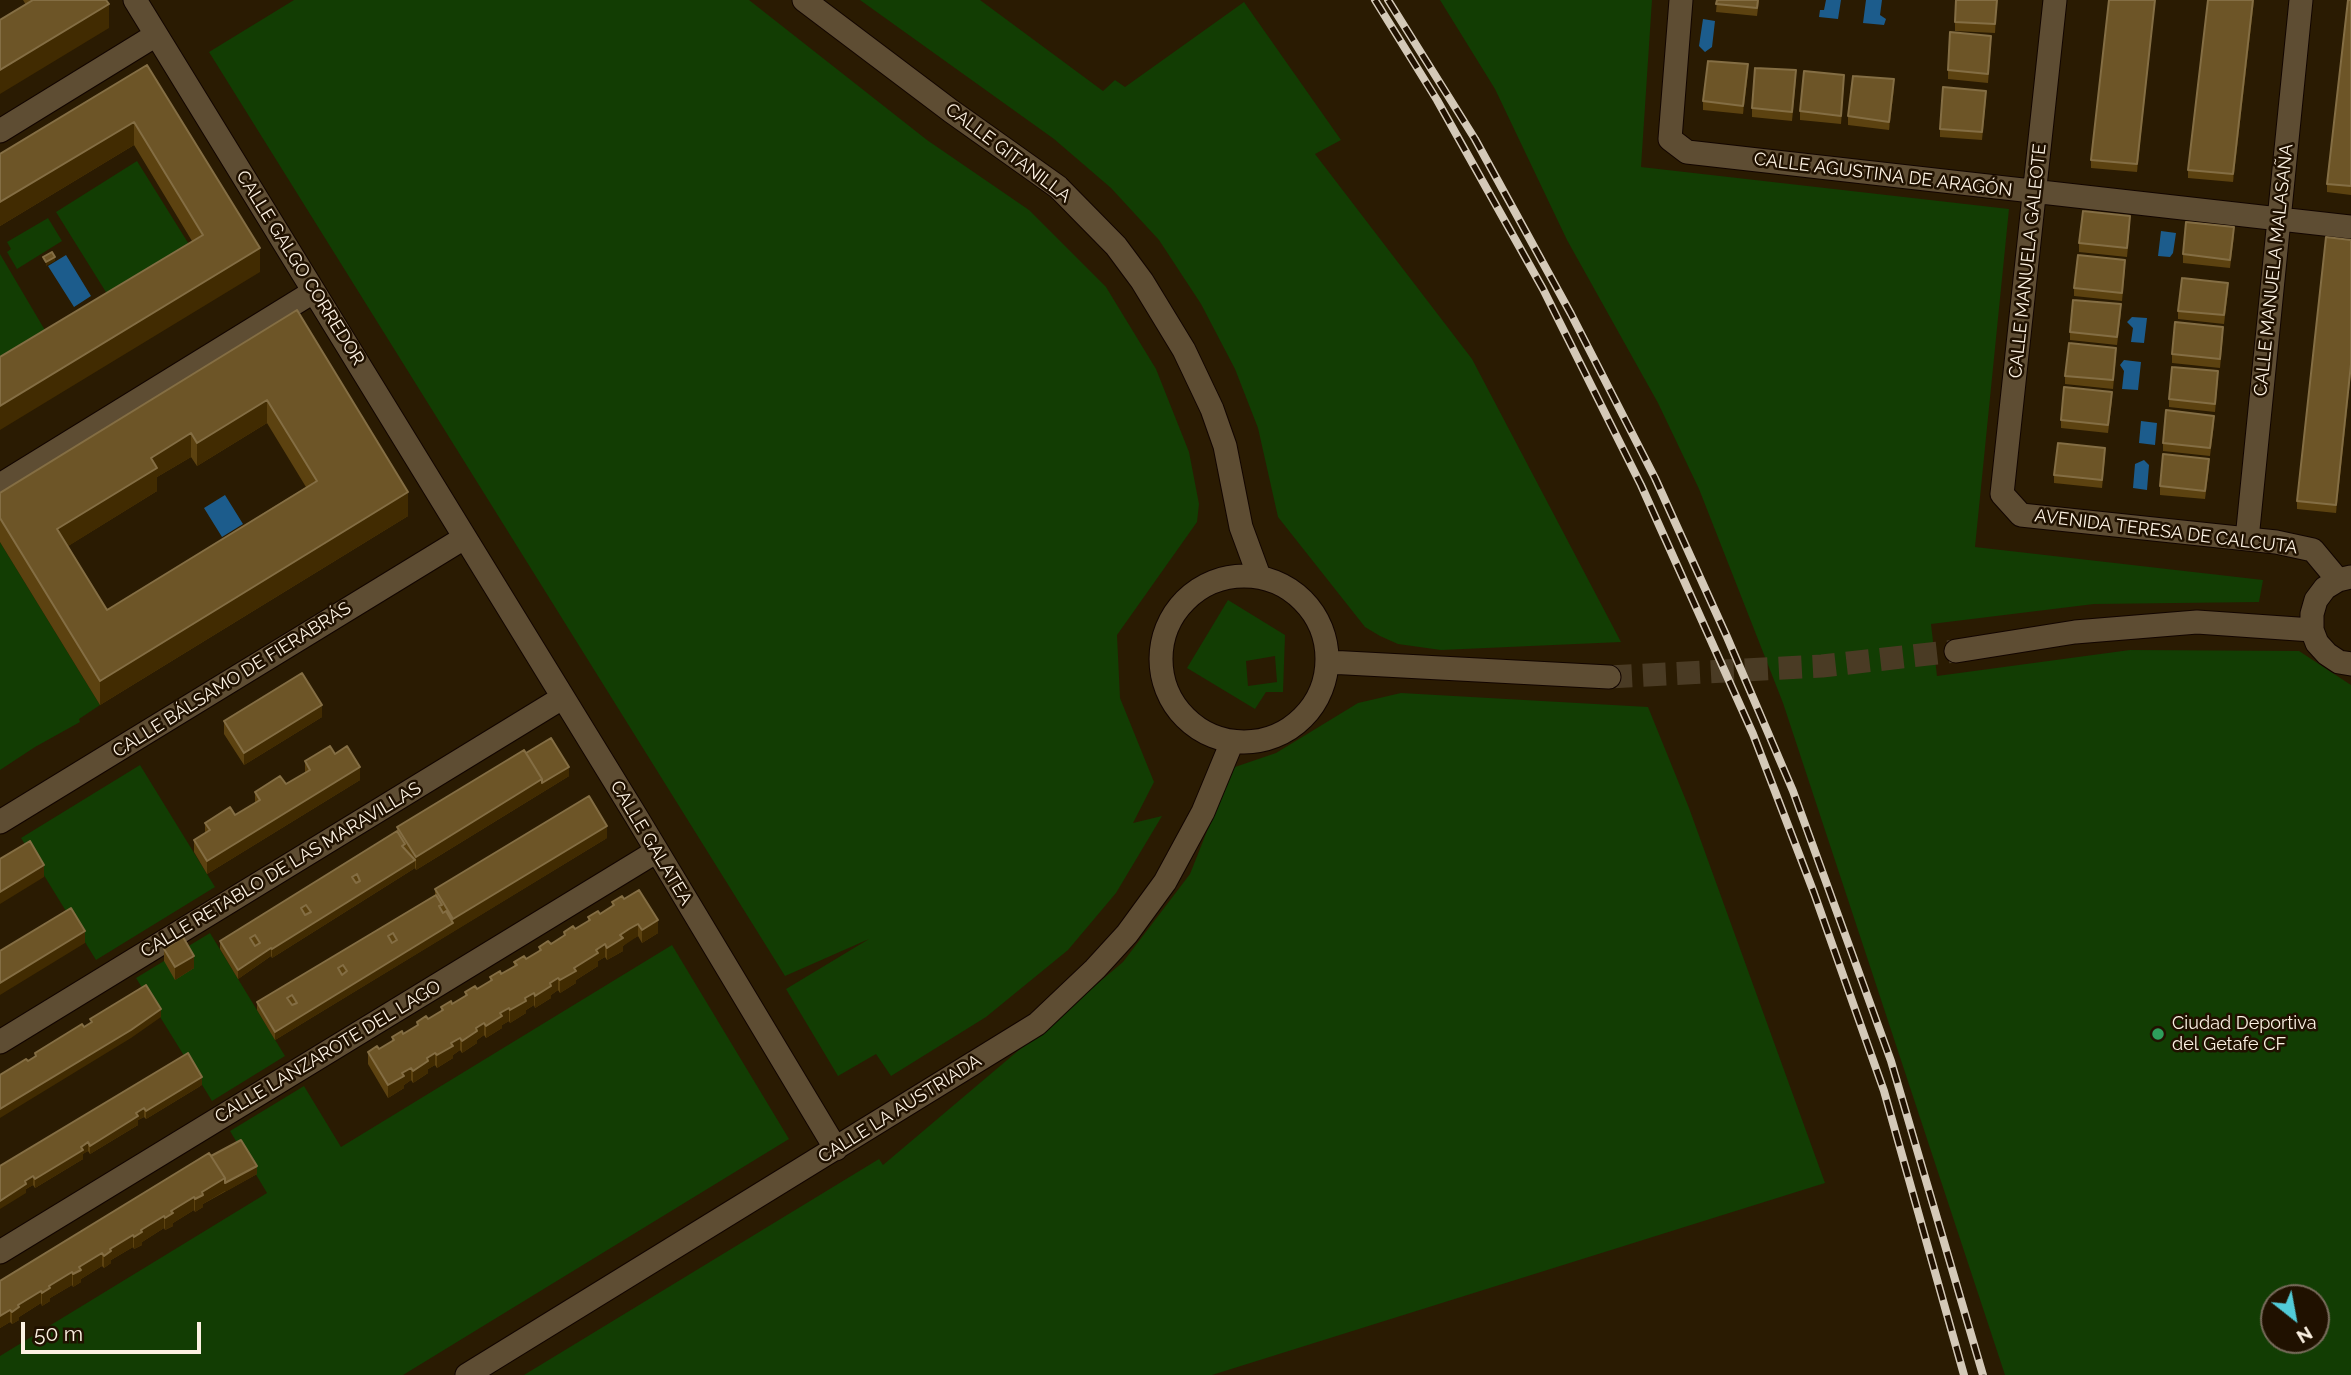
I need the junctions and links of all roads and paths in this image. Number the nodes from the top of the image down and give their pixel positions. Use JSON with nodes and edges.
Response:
{"nodes":[{"id":1,"x":135,"y":0,"type":"edge"},
{"id":2,"x":804,"y":0,"type":"edge"},
{"id":3,"x":1681,"y":0,"type":"edge"},
{"id":4,"x":2056,"y":0,"type":"edge"},
{"id":5,"x":2301,"y":0,"type":"edge"},
{"id":6,"x":156,"y":35,"type":"junction"},
{"id":7,"x":0,"y":131,"type":"edge"},
{"id":8,"x":2036,"y":192,"type":"junction"},
{"id":9,"x":2279,"y":221,"type":"junction"},
{"id":10,"x":2351,"y":228,"type":"edge"},
{"id":11,"x":313,"y":292,"type":"junction"},
{"id":12,"x":0,"y":485,"type":"edge"},
{"id":13,"x":2021,"y":515,"type":"joint"},
{"id":14,"x":464,"y":538,"type":"junction"},
{"id":15,"x":2247,"y":539,"type":"junction"},
{"id":16,"x":1259,"y":576,"type":"junction"},
{"id":17,"x":2345,"y":578,"type":"edge"},
{"id":18,"x":2312,"y":630,"type":"junction"},
{"id":19,"x":1956,"y":651,"type":"tunnel mouth"},
{"id":20,"x":1328,"y":662,"type":"junction"},
{"id":21,"x":2351,"y":664,"type":"edge"},
{"id":22,"x":1609,"y":677,"type":"tunnel mouth"},
{"id":23,"x":562,"y":698,"type":"junction"},
{"id":24,"x":1232,"y":742,"type":"junction"},
{"id":25,"x":0,"y":822,"type":"edge"},
{"id":26,"x":657,"y":851,"type":"junction"},
{"id":27,"x":0,"y":1042,"type":"edge"},
{"id":28,"x":836,"y":1149,"type":"junction"},
{"id":29,"x":0,"y":1252,"type":"edge"},
{"id":30,"x":467,"y":1375,"type":"edge"}],
"edges":[{"from":1,"to":6,"type":"street","name":"CALLE GALGO CORREDOR"},
{"from":2,"to":16,"type":"street","name":"CALLE GITANILLA"},
{"from":3,"to":8,"type":"street","name":"CALLE AGUSTINA DE ARAGÓN"},
{"from":4,"to":8,"type":"street","name":"CALLE MANUELA GALEOTE"},
{"from":5,"to":9,"type":"street","name":"CALLE MANUELA MALASAÑA"},
{"from":6,"to":7,"type":"street"},
{"from":6,"to":11,"type":"street","name":"CALLE GALGO CORREDOR"},
{"from":8,"to":9,"type":"street","name":"CALLE AGUSTINA DE ARAGÓN"},
{"from":8,"to":13,"type":"street","name":"CALLE MANUELA GALEOTE"},
{"from":9,"to":10,"type":"street","name":"CALLE AGUSTINA DE ARAGÓN"},
{"from":9,"to":15,"type":"street","name":"CALLE MANUELA MALASAÑA"},
{"from":11,"to":12,"type":"street"},
{"from":11,"to":14,"type":"street","name":"CALLE GALGO CORREDOR"},
{"from":13,"to":15,"type":"street","name":"AVENIDA TERESA DE CALCUTA"},
{"from":14,"to":23,"type":"street","name":"CALLE GALATEA"},
{"from":14,"to":25,"type":"street","name":"CALLE BÁLSAMO DE FIERABRÁS"},
{"from":15,"to":17,"type":"street","name":"AVENIDA TERESA DE CALCUTA"},
{"from":16,"to":20,"type":"street"},
{"from":16,"to":24,"type":"street"},
{"from":17,"to":18,"type":"street"},
{"from":18,"to":19,"type":"street"},
{"from":18,"to":21,"type":"street"},
{"from":20,"to":22,"type":"street"},
{"from":20,"to":24,"type":"street"},
{"from":23,"to":26,"type":"street","name":"CALLE GALATEA"},
{"from":23,"to":27,"type":"street","name":"CALLE RETABLO DE LAS MARAVILLAS"},
{"from":24,"to":28,"type":"street","name":"CALLE LA AUSTRIADA"},
{"from":26,"to":28,"type":"street","name":"CALLE GALATEA"},
{"from":26,"to":29,"type":"street","name":"CALLE LANZAROTE DEL LAGO"},
{"from":28,"to":30,"type":"street","name":"CALLE LA AUSTRIADA"}]}
